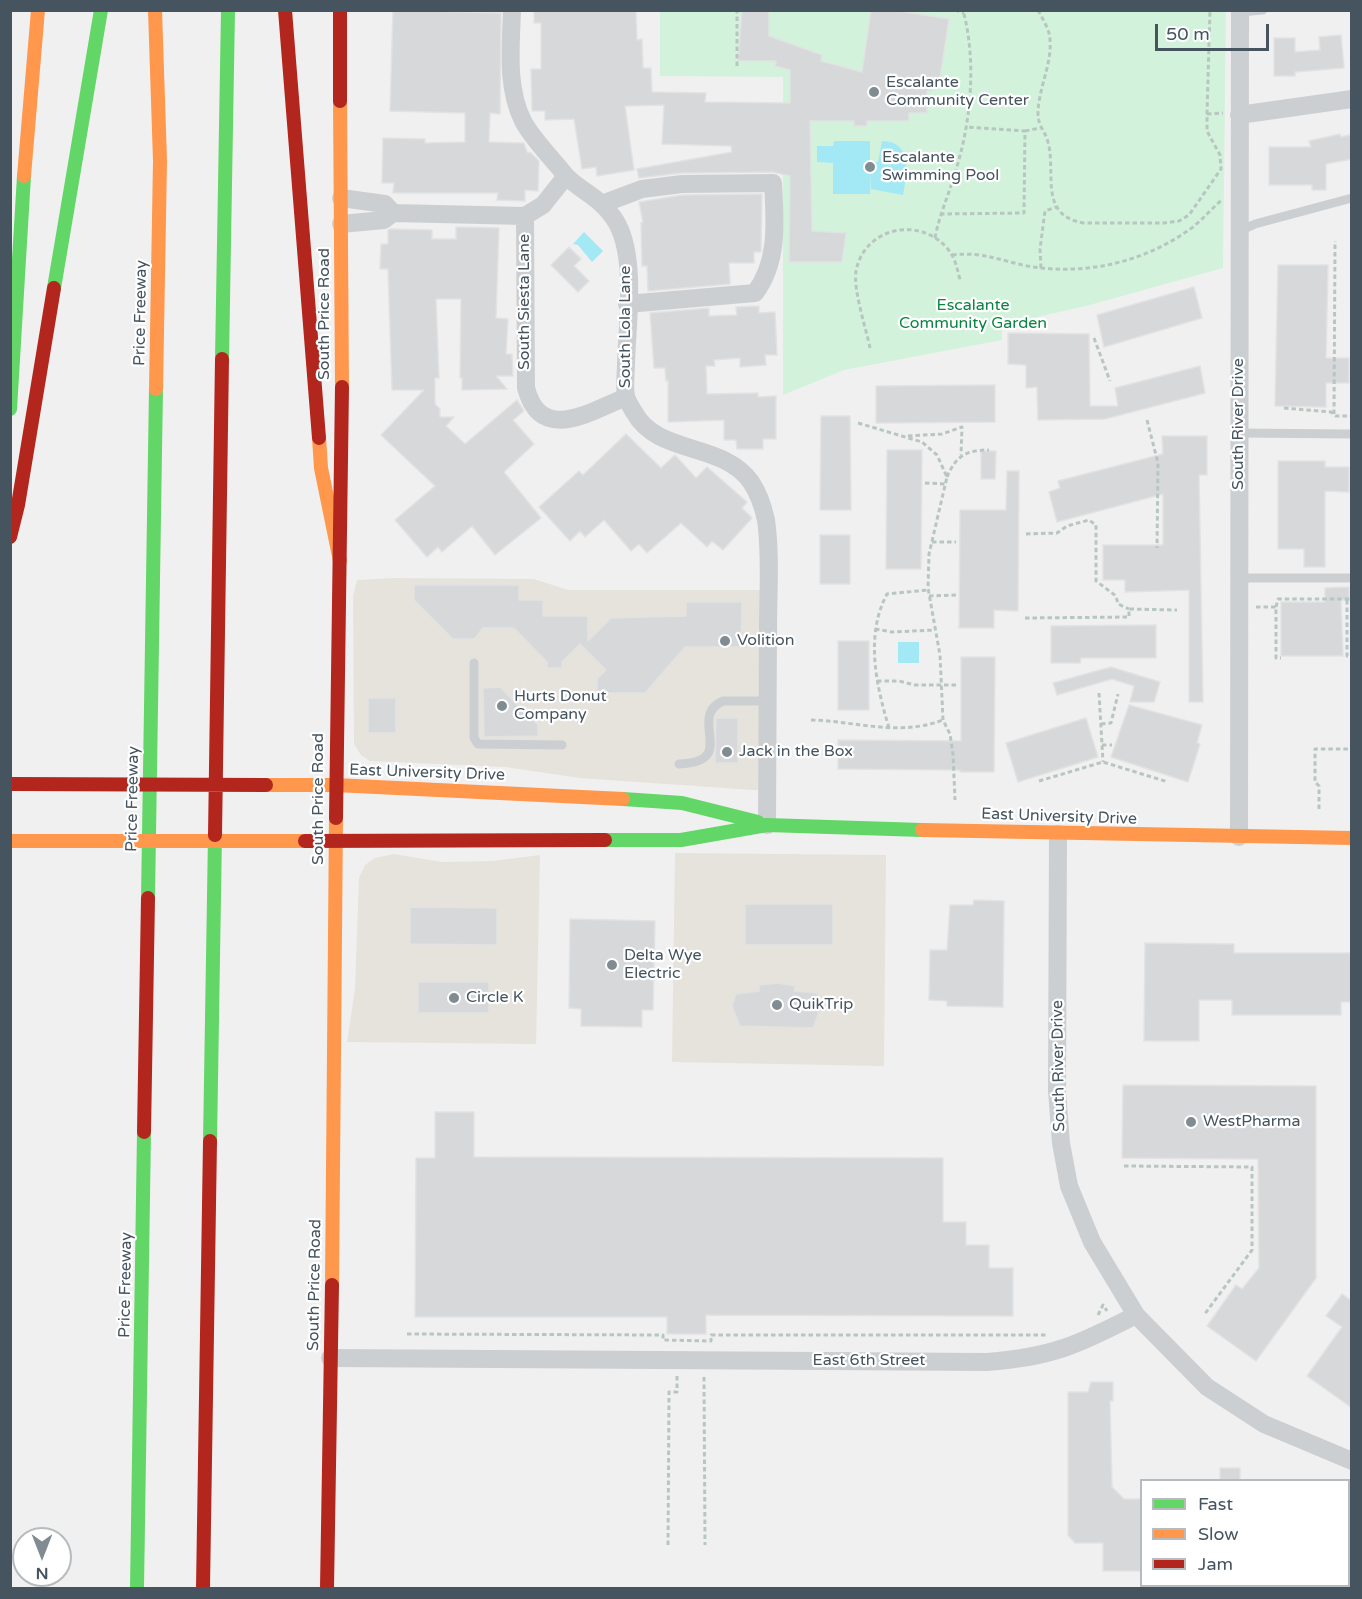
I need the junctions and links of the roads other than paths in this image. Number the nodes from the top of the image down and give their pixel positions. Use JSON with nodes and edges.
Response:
{"nodes":[{"id":1,"x":38,"y":10,"type":"edge"},
{"id":2,"x":101,"y":10,"type":"edge"},
{"id":3,"x":155,"y":10,"type":"edge"},
{"id":4,"x":228,"y":10,"type":"edge"},
{"id":5,"x":285,"y":10,"type":"edge"},
{"id":6,"x":340,"y":10,"type":"edge"},
{"id":7,"x":512,"y":10,"type":"edge"},
{"id":8,"x":1263,"y":10,"type":"edge"},
{"id":9,"x":1240,"y":11,"type":"edge"},
{"id":10,"x":1352,"y":99,"type":"edge"},
{"id":11,"x":1234,"y":114,"type":"junction"},
{"id":12,"x":18,"y":156,"type":"edge"},
{"id":13,"x":566,"y":176,"type":"junction"},
{"id":14,"x":342,"y":198,"type":"junction"},
{"id":15,"x":1352,"y":198,"type":"edge"},
{"id":16,"x":602,"y":204,"type":"junction"},
{"id":17,"x":393,"y":213,"type":"junction"},
{"id":18,"x":525,"y":216,"type":"junction"},
{"id":19,"x":342,"y":224,"type":"junction"},
{"id":20,"x":1240,"y":231,"type":"junction"},
{"id":21,"x":14,"y":294,"type":"edge"},
{"id":22,"x":627,"y":304,"type":"junction"},
{"id":23,"x":626,"y":397,"type":"junction"},
{"id":24,"x":10,"y":409,"type":"edge"},
{"id":25,"x":1239,"y":433,"type":"junction"},
{"id":26,"x":1352,"y":434,"type":"edge"},
{"id":27,"x":10,"y":537,"type":"edge"},
{"id":28,"x":340,"y":561,"type":"junction"},
{"id":29,"x":1239,"y":578,"type":"junction"},
{"id":30,"x":1352,"y":578,"type":"edge"},
{"id":31,"x":474,"y":663,"type":"dead end"},
{"id":32,"x":768,"y":701,"type":"junction"},
{"id":33,"x":562,"y":745,"type":"dead end"},
{"id":34,"x":679,"y":764,"type":"dead end"},
{"id":35,"x":10,"y":784,"type":"edge"},
{"id":36,"x":335,"y":785,"type":"junction"},
{"id":37,"x":682,"y":803,"type":"junction"},
{"id":38,"x":673,"y":819,"type":"dead end"},
{"id":39,"x":767,"y":825,"type":"junction"},
{"id":40,"x":600,"y":826,"type":"dead end"},
{"id":41,"x":1058,"y":834,"type":"junction"},
{"id":42,"x":1239,"y":837,"type":"junction"},
{"id":43,"x":1352,"y":838,"type":"edge"},
{"id":44,"x":10,"y":841,"type":"edge"},
{"id":45,"x":336,"y":841,"type":"junction"},
{"id":46,"x":538,"y":841,"type":"junction"},
{"id":47,"x":1136,"y":1315,"type":"junction"},
{"id":48,"x":330,"y":1358,"type":"junction"},
{"id":49,"x":1352,"y":1461,"type":"edge"},
{"id":50,"x":136,"y":1588,"type":"edge"},
{"id":51,"x":202,"y":1588,"type":"edge"},
{"id":52,"x":327,"y":1588,"type":"edge"}],
"edges":[{"from":1,"to":12,"type":"main road"},
{"from":2,"to":27,"type":"main road"},
{"from":3,"to":50,"type":"main road","name":"Price Freeway"},
{"from":4,"to":51,"type":"main road"},
{"from":5,"to":28,"type":"main road"},
{"from":6,"to":14,"type":"main road","name":"South Price Road"},
{"from":7,"to":13,"type":"street"},
{"from":8,"to":9,"type":"lane"},
{"from":9,"to":11,"type":"street","name":"South River Drive"},
{"from":10,"to":11,"type":"street"},
{"from":11,"to":20,"type":"street","name":"South River Drive"},
{"from":12,"to":21,"type":"main road"},
{"from":13,"to":16,"type":"street","name":"South Lola Lane"},
{"from":13,"to":18,"type":"street","name":"South Siesta Lane"},
{"from":14,"to":17,"type":"street"},
{"from":14,"to":19,"type":"main road","name":"South Price Road"},
{"from":15,"to":20,"type":"lane"},
{"from":16,"to":22,"type":"street","name":"South Lola Lane"},
{"from":16,"to":22,"type":"street"},
{"from":17,"to":18,"type":"street"},
{"from":17,"to":19,"type":"street"},
{"from":18,"to":23,"type":"street","name":"South Siesta Lane"},
{"from":19,"to":28,"type":"main road","name":"South Price Road"},
{"from":20,"to":25,"type":"street","name":"South River Drive"},
{"from":21,"to":24,"type":"main road"},
{"from":22,"to":23,"type":"street","name":"South Lola Lane"},
{"from":23,"to":32,"type":"street","name":"South Lola Lane"},
{"from":25,"to":26,"type":"lane"},
{"from":25,"to":29,"type":"street","name":"South River Drive"},
{"from":28,"to":36,"type":"main road","name":"South Price Road"},
{"from":29,"to":30,"type":"lane"},
{"from":29,"to":42,"type":"street","name":"South River Drive"},
{"from":31,"to":33,"type":"lane"},
{"from":32,"to":34,"type":"lane"},
{"from":32,"to":39,"type":"street","name":"South Lola Lane"},
{"from":35,"to":36,"type":"main road","name":"East University Drive"},
{"from":36,"to":37,"type":"main road","name":"East University Drive"},
{"from":36,"to":45,"type":"main road","name":"South Price Road"},
{"from":37,"to":38,"type":"main road"},
{"from":37,"to":39,"type":"main road","name":"East University Drive"},
{"from":39,"to":41,"type":"main road","name":"East University Drive"},
{"from":39,"to":46,"type":"main road","name":"East University Drive"},
{"from":40,"to":46,"type":"main road"},
{"from":41,"to":42,"type":"main road","name":"East University Drive"},
{"from":41,"to":47,"type":"street","name":"South River Drive"},
{"from":42,"to":43,"type":"main road","name":"East University Drive"},
{"from":44,"to":45,"type":"main road","name":"East University Drive"},
{"from":45,"to":46,"type":"main road","name":"East University Drive"},
{"from":45,"to":48,"type":"main road","name":"South Price Road"},
{"from":47,"to":48,"type":"street","name":"East 6th Street"},
{"from":47,"to":49,"type":"street"},
{"from":48,"to":52,"type":"main road","name":"South Price Road"}]}
